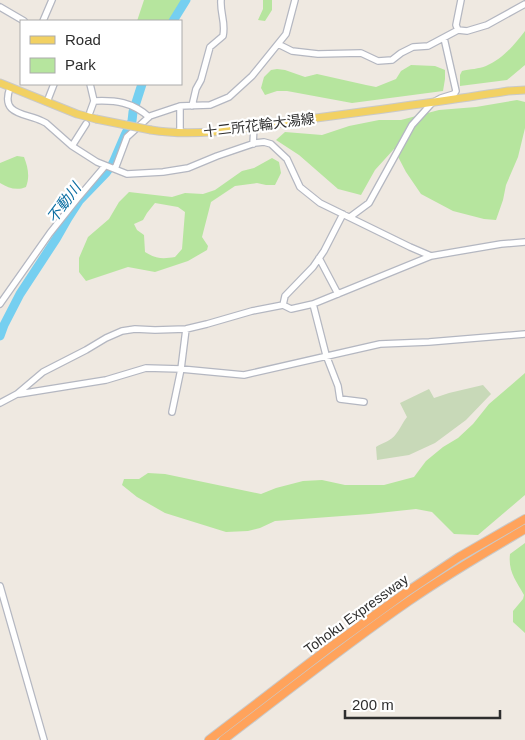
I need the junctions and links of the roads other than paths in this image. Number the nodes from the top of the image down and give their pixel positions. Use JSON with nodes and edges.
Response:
{"nodes":[{"id":1,"x":52,"y":0,"type":"edge"},
{"id":2,"x":221,"y":0,"type":"edge"},
{"id":3,"x":294,"y":0,"type":"edge"},
{"id":4,"x":461,"y":0,"type":"edge"},
{"id":5,"x":525,"y":4,"type":"edge"},
{"id":6,"x":0,"y":6,"type":"edge"},
{"id":7,"x":22,"y":20,"type":"edge"},
{"id":8,"x":43,"y":20,"type":"edge"},
{"id":9,"x":458,"y":30,"type":"junction"},
{"id":10,"x":444,"y":38,"type":"junction"},
{"id":11,"x":278,"y":44,"type":"junction"},
{"id":12,"x":0,"y":83,"type":"edge"},
{"id":13,"x":54,"y":85,"type":"edge"},
{"id":14,"x":90,"y":85,"type":"edge"},
{"id":15,"x":10,"y":88,"type":"junction"},
{"id":16,"x":525,"y":90,"type":"edge"},
{"id":17,"x":94,"y":101,"type":"junction"},
{"id":18,"x":47,"y":102,"type":"junction"},
{"id":19,"x":434,"y":102,"type":"junction"},
{"id":20,"x":180,"y":106,"type":"junction"},
{"id":21,"x":192,"y":106,"type":"junction"},
{"id":22,"x":90,"y":112,"type":"dead end"},
{"id":23,"x":149,"y":117,"type":"junction"},
{"id":24,"x":86,"y":124,"type":"dead end"},
{"id":25,"x":254,"y":126,"type":"junction"},
{"id":26,"x":180,"y":133,"type":"junction"},
{"id":27,"x":253,"y":144,"type":"junction"},
{"id":28,"x":72,"y":146,"type":"junction"},
{"id":29,"x":110,"y":168,"type":"junction"},
{"id":30,"x":344,"y":214,"type":"junction"},
{"id":31,"x":350,"y":218,"type":"junction"},
{"id":32,"x":525,"y":242,"type":"edge"},
{"id":33,"x":431,"y":256,"type":"junction"},
{"id":34,"x":319,"y":258,"type":"junction"},
{"id":35,"x":338,"y":294,"type":"junction"},
{"id":36,"x":0,"y":304,"type":"edge"},
{"id":37,"x":313,"y":304,"type":"junction"},
{"id":38,"x":283,"y":305,"type":"junction"},
{"id":39,"x":186,"y":329,"type":"junction"},
{"id":40,"x":525,"y":334,"type":"edge"},
{"id":41,"x":326,"y":355,"type":"junction"},
{"id":42,"x":181,"y":368,"type":"junction"},
{"id":43,"x":17,"y":394,"type":"junction"},
{"id":44,"x":364,"y":402,"type":"dead end"},
{"id":45,"x":0,"y":403,"type":"edge"},
{"id":46,"x":172,"y":412,"type":"dead end"},
{"id":47,"x":525,"y":519,"type":"edge"},
{"id":48,"x":525,"y":529,"type":"edge"},
{"id":49,"x":0,"y":586,"type":"edge"},
{"id":50,"x":44,"y":740,"type":"edge"},
{"id":51,"x":209,"y":740,"type":"edge"},
{"id":52,"x":223,"y":740,"type":"edge"}],
"edges":[{"from":1,"to":8,"type":"street"},
{"from":2,"to":21,"type":"street"},
{"from":3,"to":11,"type":"street"},
{"from":4,"to":9,"type":"street"},
{"from":5,"to":9,"type":"street"},
{"from":6,"to":7,"type":"street"},
{"from":9,"to":10,"type":"street"},
{"from":10,"to":11,"type":"street"},
{"from":10,"to":19,"type":"street"},
{"from":11,"to":21,"type":"street"},
{"from":12,"to":15,"type":"main road","name":"十二所花輪大湯線"},
{"from":13,"to":18,"type":"street"},
{"from":14,"to":17,"type":"street"},
{"from":15,"to":18,"type":"main road","name":"十二所花輪大湯線"},
{"from":15,"to":28,"type":"street"},
{"from":16,"to":19,"type":"main road","name":"十二所花輪大湯線"},
{"from":17,"to":22,"type":"street"},
{"from":17,"to":23,"type":"street"},
{"from":18,"to":26,"type":"main road","name":"十二所花輪大湯線","bridge":true},
{"from":19,"to":25,"type":"main road","name":"十二所花輪大湯線"},
{"from":19,"to":31,"type":"street"},
{"from":20,"to":21,"type":"street"},
{"from":20,"to":23,"type":"street"},
{"from":20,"to":26,"type":"street"},
{"from":23,"to":29,"type":"street"},
{"from":24,"to":28,"type":"street"},
{"from":25,"to":26,"type":"main road","name":"十二所花輪大湯線"},
{"from":25,"to":27,"type":"street"},
{"from":27,"to":29,"type":"street"},
{"from":27,"to":30,"type":"street"},
{"from":28,"to":29,"type":"street"},
{"from":29,"to":36,"type":"street"},
{"from":30,"to":31,"type":"street"},
{"from":30,"to":34,"type":"street"},
{"from":31,"to":33,"type":"street"},
{"from":32,"to":33,"type":"street"},
{"from":33,"to":35,"type":"street"},
{"from":34,"to":35,"type":"street"},
{"from":34,"to":38,"type":"street"},
{"from":35,"to":37,"type":"street"},
{"from":37,"to":38,"type":"street"},
{"from":37,"to":41,"type":"street"},
{"from":38,"to":39,"type":"street"},
{"from":39,"to":42,"type":"street"},
{"from":39,"to":43,"type":"street"},
{"from":40,"to":41,"type":"street"},
{"from":41,"to":42,"type":"street"},
{"from":41,"to":44,"type":"street"},
{"from":42,"to":43,"type":"street"},
{"from":42,"to":46,"type":"street"},
{"from":43,"to":45,"type":"street"},
{"from":47,"to":51,"type":"highway","name":"Tohoku Expressway"},
{"from":48,"to":52,"type":"highway","name":"Tohoku Expressway"},
{"from":49,"to":50,"type":"street"}]}
